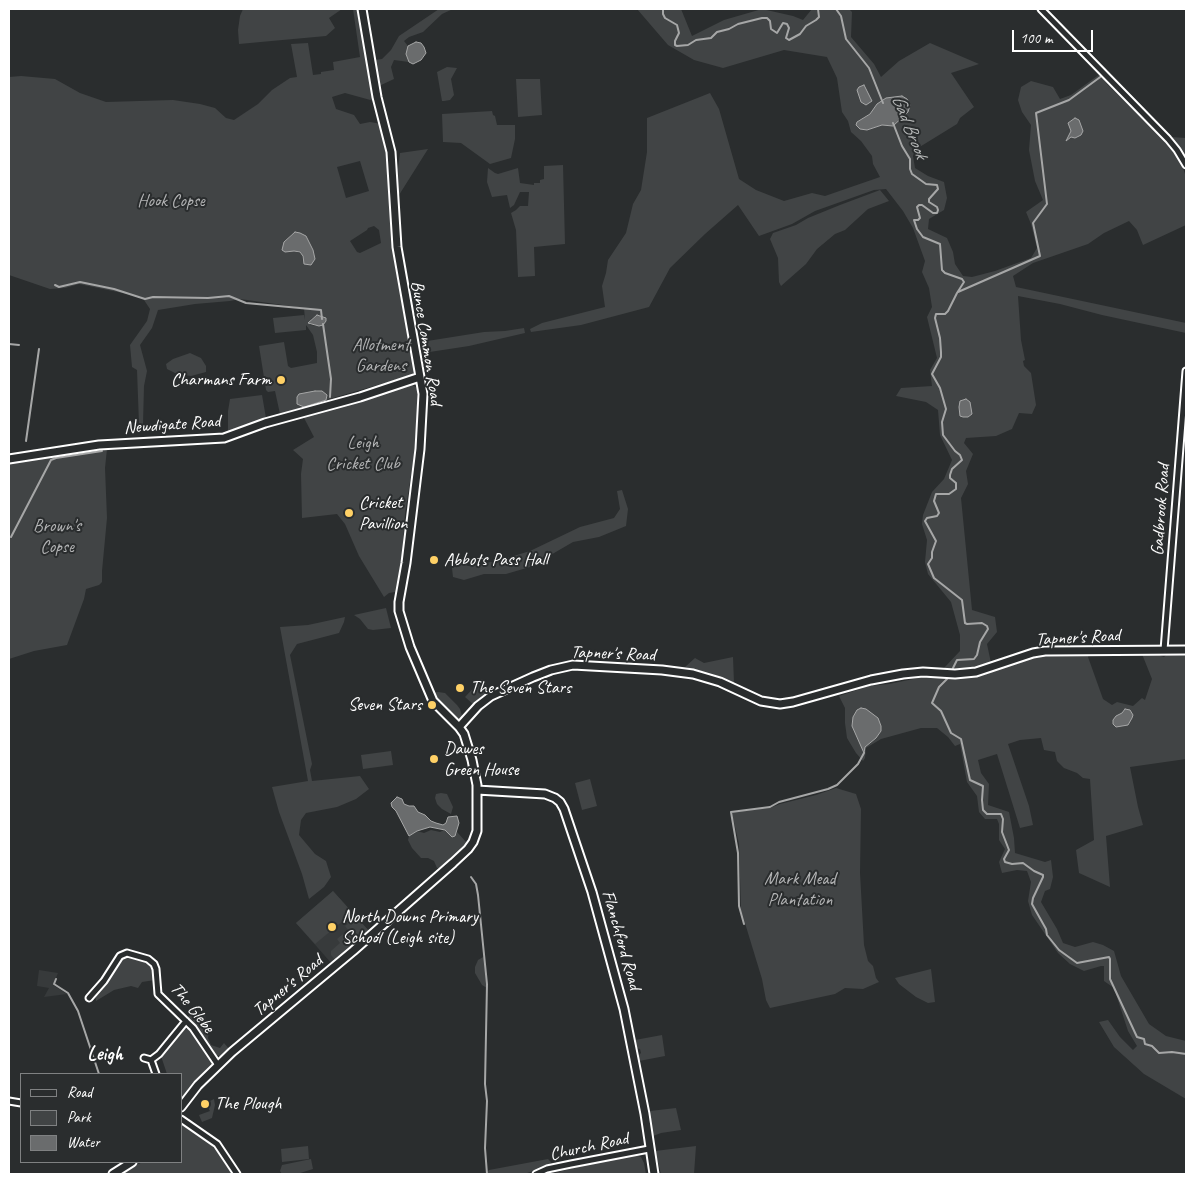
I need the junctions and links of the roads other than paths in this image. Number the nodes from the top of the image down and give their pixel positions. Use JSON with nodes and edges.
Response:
{"nodes":[{"id":1,"x":362,"y":9,"type":"edge"},
{"id":2,"x":1041,"y":9,"type":"edge"},
{"id":3,"x":1186,"y":165,"type":"edge"},
{"id":4,"x":1186,"y":372,"type":"edge"},
{"id":5,"x":420,"y":377,"type":"junction"},
{"id":6,"x":9,"y":459,"type":"edge"},
{"id":7,"x":1164,"y":650,"type":"junction"},
{"id":8,"x":1186,"y":650,"type":"edge"},
{"id":9,"x":459,"y":727,"type":"junction"},
{"id":10,"x":477,"y":790,"type":"junction"},
{"id":11,"x":89,"y":998,"type":"dead end"},
{"id":12,"x":186,"y":1021,"type":"junction"},
{"id":13,"x":144,"y":1058,"type":"dead end"},
{"id":14,"x":151,"y":1060,"type":"junction"},
{"id":15,"x":218,"y":1065,"type":"junction"},
{"id":16,"x":156,"y":1073,"type":"edge"},
{"id":17,"x":182,"y":1106,"type":"edge"},
{"id":18,"x":182,"y":1120,"type":"edge"},
{"id":19,"x":649,"y":1150,"type":"junction"},
{"id":20,"x":130,"y":1163,"type":"edge"},
{"id":21,"x":113,"y":1174,"type":"edge"},
{"id":22,"x":237,"y":1174,"type":"edge"},
{"id":23,"x":536,"y":1174,"type":"edge"},
{"id":24,"x":654,"y":1174,"type":"edge"}],
"edges":[{"from":1,"to":5,"type":"street","name":"Bunce Common Road"},
{"from":2,"to":3,"type":"street"},
{"from":4,"to":7,"type":"street","name":"Gadbrook Road"},
{"from":5,"to":6,"type":"street","name":"Newdigate Road"},
{"from":5,"to":9,"type":"street","name":"Bunce Common Road"},
{"from":7,"to":8,"type":"street","name":"Tapner's Road"},
{"from":7,"to":9,"type":"street","name":"Tapner's Road"},
{"from":9,"to":10,"type":"street","name":"Tapner's Road"},
{"from":10,"to":15,"type":"street","name":"Tapner's Road"},
{"from":10,"to":19,"type":"street","name":"Flanchford Road"},
{"from":11,"to":12,"type":"street","name":"The Glebe"},
{"from":12,"to":14,"type":"street"},
{"from":12,"to":15,"type":"street","name":"The Glebe"},
{"from":13,"to":14,"type":"street"},
{"from":14,"to":16,"type":"street"},
{"from":15,"to":17,"type":"street","name":"Tapner's Road"},
{"from":18,"to":22,"type":"street"},
{"from":19,"to":23,"type":"street","name":"Church Road"},
{"from":19,"to":24,"type":"street","name":"Flanchford Road"},
{"from":20,"to":21,"type":"street"}]}
